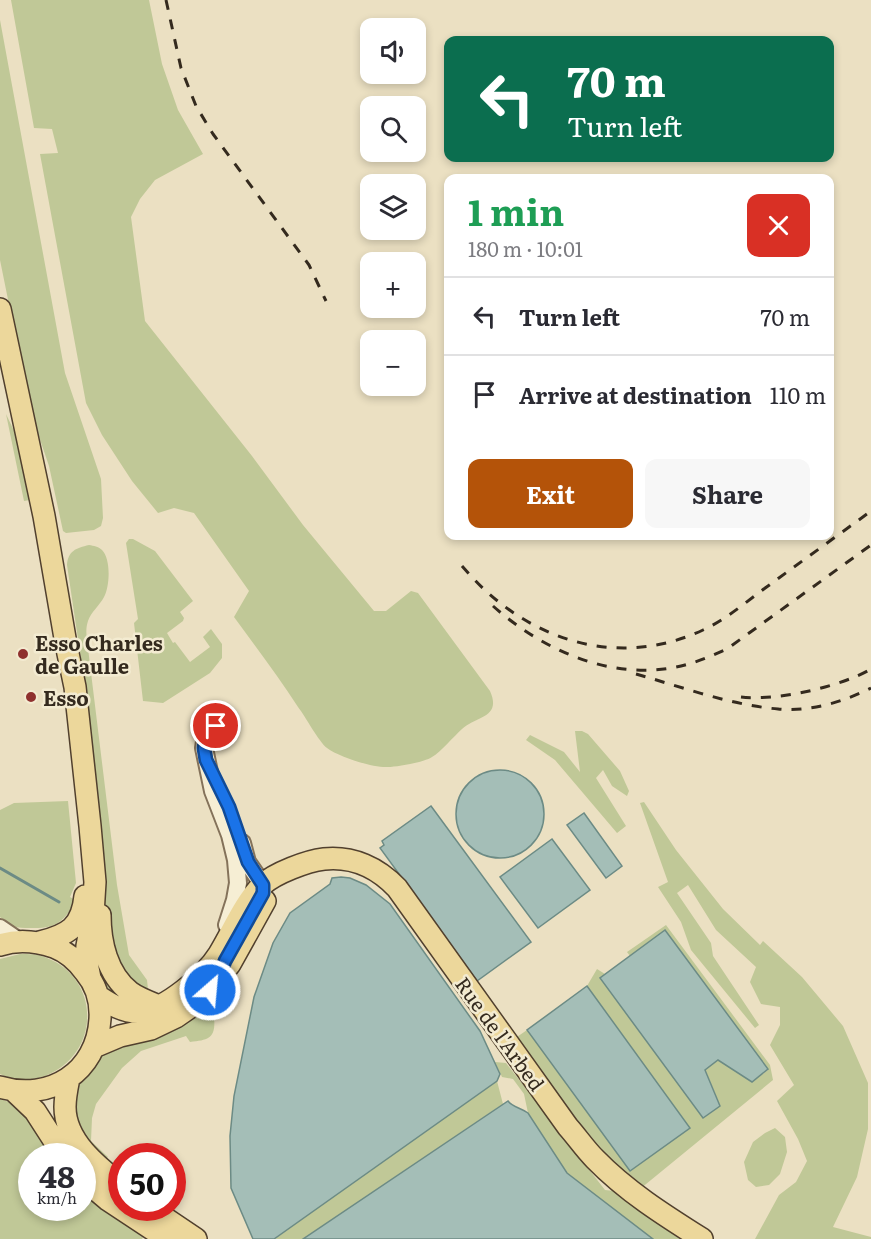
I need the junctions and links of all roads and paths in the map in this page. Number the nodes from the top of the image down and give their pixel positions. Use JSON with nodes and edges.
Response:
{"nodes":[{"id":1,"x":0,"y":309,"type":"edge"},
{"id":2,"x":66,"y":644,"type":"junction"},
{"id":3,"x":216,"y":726,"type":"dead end"},
{"id":4,"x":206,"y":760,"type":"junction"},
{"id":5,"x":90,"y":826,"type":"junction"},
{"id":6,"x":294,"y":868,"type":"junction"},
{"id":7,"x":263,"y":885,"type":"junction"},
{"id":8,"x":0,"y":928,"type":"edge"},
{"id":9,"x":40,"y":942,"type":"junction"},
{"id":10,"x":9,"y":943,"type":"edge"},
{"id":11,"x":211,"y":976,"type":"junction"},
{"id":12,"x":94,"y":987,"type":"junction"},
{"id":13,"x":159,"y":1006,"type":"junction"},
{"id":14,"x":94,"y":1047,"type":"junction"},
{"id":15,"x":69,"y":1078,"type":"junction"},
{"id":16,"x":7,"y":1089,"type":"edge"},
{"id":17,"x":56,"y":1143,"type":"edge"},
{"id":18,"x":108,"y":1175,"type":"edge"},
{"id":19,"x":96,"y":1190,"type":"edge"},
{"id":20,"x":169,"y":1221,"type":"edge"},
{"id":21,"x":167,"y":1239,"type":"edge"},
{"id":22,"x":196,"y":1239,"type":"edge"},
{"id":23,"x":702,"y":1239,"type":"edge"}],
"edges":[{"from":1,"to":2,"type":"main road"},
{"from":2,"to":5,"type":"main road"},
{"from":2,"to":9,"type":"main road"},
{"from":3,"to":4,"type":"street"},
{"from":4,"to":7,"type":"street"},
{"from":4,"to":11,"type":"street"},
{"from":5,"to":12,"type":"main road"},
{"from":5,"to":13,"type":"main road"},
{"from":6,"to":7,"type":"main road","name":"Rue de l'Arbed"},
{"from":6,"to":11,"type":"main road","name":"Rue de l'Arbed"},
{"from":6,"to":23,"type":"main road","name":"Rue de l'Arbed"},
{"from":7,"to":11,"type":"main road","name":"Rue de l'Arbed"},
{"from":8,"to":10,"type":"street"},
{"from":9,"to":10,"type":"main road"},
{"from":9,"to":12,"type":"main road","name":"Rue de l'Arbed"},
{"from":11,"to":13,"type":"main road","name":"Rue de l'Arbed"},
{"from":11,"to":14,"type":"main road","name":"Rue de l'Arbed"},
{"from":12,"to":13,"type":"main road","name":"Rue de l'Arbed"},
{"from":12,"to":14,"type":"main road"},
{"from":14,"to":15,"type":"main road"},
{"from":15,"to":16,"type":"main road"},
{"from":15,"to":18,"type":"main road"},
{"from":16,"to":17,"type":"main road"},
{"from":19,"to":21,"type":"main road"},
{"from":20,"to":22,"type":"main road"}]}
